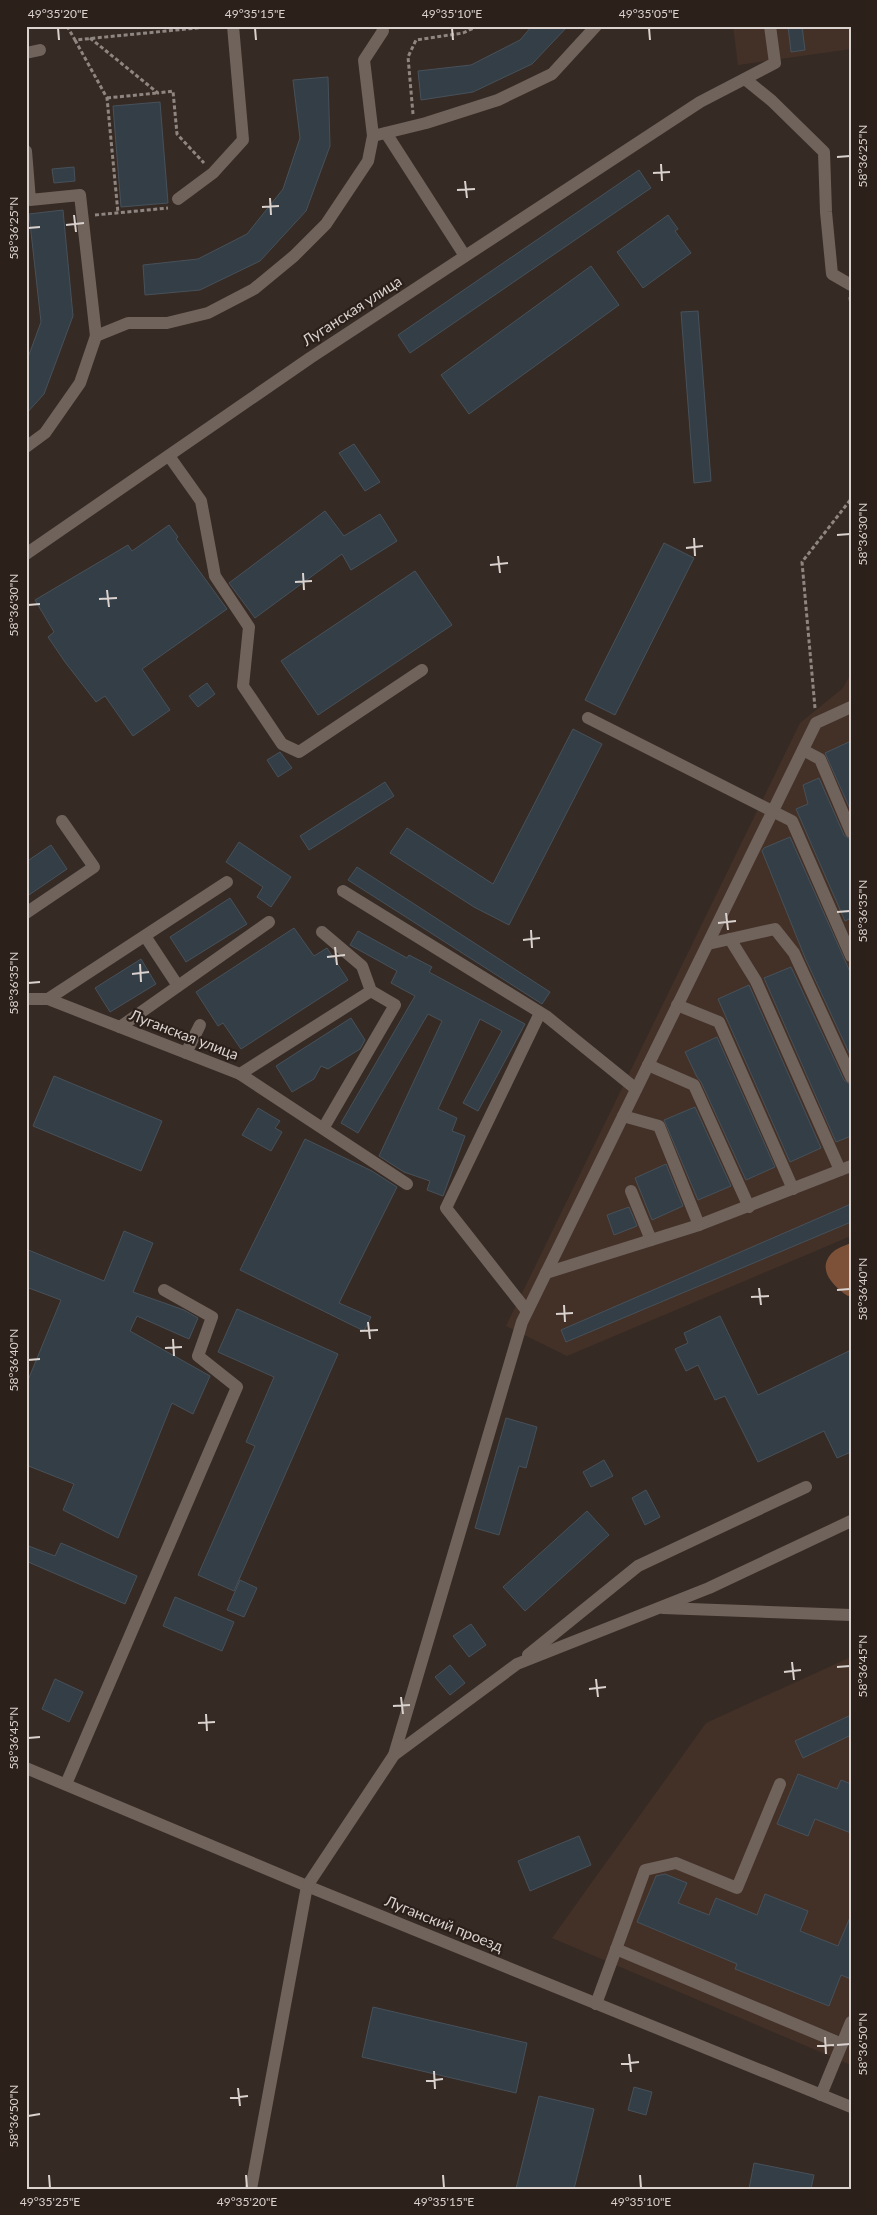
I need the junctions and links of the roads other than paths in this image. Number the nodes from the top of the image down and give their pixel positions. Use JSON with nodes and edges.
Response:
{"nodes":[{"id":1,"x":233,"y":26,"type":"edge"},
{"id":2,"x":382,"y":26,"type":"edge"},
{"id":3,"x":596,"y":26,"type":"edge"},
{"id":4,"x":770,"y":26,"type":"edge"},
{"id":5,"x":40,"y":50,"type":"dead end"},
{"id":6,"x":26,"y":53,"type":"edge"},
{"id":7,"x":745,"y":79,"type":"junction"},
{"id":8,"x":386,"y":133,"type":"junction"},
{"id":9,"x":373,"y":136,"type":"junction"},
{"id":10,"x":26,"y":151,"type":"edge"},
{"id":11,"x":178,"y":199,"type":"road end"},
{"id":12,"x":466,"y":256,"type":"junction"},
{"id":13,"x":851,"y":285,"type":"edge"},
{"id":14,"x":96,"y":336,"type":"junction"},
{"id":15,"x":26,"y":447,"type":"edge"},
{"id":16,"x":169,"y":456,"type":"junction"},
{"id":17,"x":26,"y":554,"type":"edge"},
{"id":18,"x":422,"y":670,"type":"dead end"},
{"id":19,"x":851,"y":707,"type":"edge"},
{"id":20,"x":588,"y":718,"type":"dead end"},
{"id":21,"x":803,"y":750,"type":"junction"},
{"id":22,"x":773,"y":810,"type":"junction"},
{"id":23,"x":62,"y":821,"type":"dead end"},
{"id":24,"x":851,"y":832,"type":"edge"},
{"id":25,"x":227,"y":882,"type":"dead end"},
{"id":26,"x":343,"y":892,"type":"dead end"},
{"id":27,"x":26,"y":914,"type":"edge"},
{"id":28,"x":268,"y":922,"type":"dead end"},
{"id":29,"x":322,"y":932,"type":"dead end"},
{"id":30,"x":145,"y":936,"type":"junction"},
{"id":31,"x":730,"y":939,"type":"junction"},
{"id":32,"x":708,"y":944,"type":"junction"},
{"id":33,"x":851,"y":956,"type":"edge"},
{"id":34,"x":178,"y":986,"type":"junction"},
{"id":35,"x":371,"y":992,"type":"junction"},
{"id":36,"x":26,"y":999,"type":"edge"},
{"id":37,"x":48,"y":999,"type":"junction"},
{"id":38,"x":678,"y":1005,"type":"junction"},
{"id":39,"x":540,"y":1013,"type":"junction"},
{"id":40,"x":200,"y":1026,"type":"dead end"},
{"id":41,"x":120,"y":1027,"type":"junction"},
{"id":42,"x":186,"y":1053,"type":"junction"},
{"id":43,"x":648,"y":1065,"type":"junction"},
{"id":44,"x":240,"y":1074,"type":"junction"},
{"id":45,"x":851,"y":1077,"type":"edge"},
{"id":46,"x":636,"y":1089,"type":"junction"},
{"id":47,"x":623,"y":1116,"type":"junction"},
{"id":48,"x":324,"y":1128,"type":"junction"},
{"id":49,"x":845,"y":1168,"type":"edge"},
{"id":50,"x":407,"y":1184,"type":"dead end"},
{"id":51,"x":793,"y":1189,"type":"junction"},
{"id":52,"x":631,"y":1191,"type":"dead end"},
{"id":53,"x":750,"y":1206,"type":"junction"},
{"id":54,"x":699,"y":1224,"type":"junction"},
{"id":55,"x":651,"y":1240,"type":"junction"},
{"id":56,"x":546,"y":1273,"type":"junction"},
{"id":57,"x":164,"y":1290,"type":"dead end"},
{"id":58,"x":527,"y":1311,"type":"junction"},
{"id":59,"x":806,"y":1487,"type":"dead end"},
{"id":60,"x":851,"y":1521,"type":"edge"},
{"id":61,"x":657,"y":1608,"type":"junction"},
{"id":62,"x":851,"y":1615,"type":"edge"},
{"id":63,"x":517,"y":1664,"type":"junction"},
{"id":64,"x":394,"y":1755,"type":"junction"},
{"id":65,"x":26,"y":1768,"type":"edge"},
{"id":66,"x":66,"y":1784,"type":"junction"},
{"id":67,"x":780,"y":1784,"type":"dead end"},
{"id":68,"x":307,"y":1886,"type":"junction"},
{"id":69,"x":616,"y":1949,"type":"junction"},
{"id":70,"x":596,"y":2004,"type":"junction"},
{"id":71,"x":851,"y":2022,"type":"edge"},
{"id":72,"x":842,"y":2044,"type":"junction"},
{"id":73,"x":821,"y":2095,"type":"junction"},
{"id":74,"x":851,"y":2107,"type":"edge"},
{"id":75,"x":251,"y":2189,"type":"edge"}],
"edges":[{"from":1,"to":11,"type":"street"},
{"from":2,"to":9,"type":"street"},
{"from":3,"to":8,"type":"street"},
{"from":4,"to":7,"type":"street","name":"Луганская улица"},
{"from":5,"to":6,"type":"street"},
{"from":7,"to":12,"type":"street","name":"Луганская улица"},
{"from":7,"to":13,"type":"street"},
{"from":8,"to":9,"type":"street"},
{"from":8,"to":12,"type":"street"},
{"from":9,"to":14,"type":"street"},
{"from":10,"to":14,"type":"street"},
{"from":12,"to":16,"type":"street","name":"Луганская улица"},
{"from":14,"to":15,"type":"street"},
{"from":16,"to":17,"type":"street","name":"Луганская улица"},
{"from":16,"to":18,"type":"street"},
{"from":19,"to":21,"type":"street"},
{"from":20,"to":22,"type":"street"},
{"from":21,"to":22,"type":"street"},
{"from":21,"to":24,"type":"street"},
{"from":22,"to":32,"type":"street"},
{"from":22,"to":33,"type":"street"},
{"from":23,"to":27,"type":"street"},
{"from":25,"to":30,"type":"street"},
{"from":26,"to":39,"type":"street"},
{"from":28,"to":34,"type":"street"},
{"from":29,"to":35,"type":"street"},
{"from":30,"to":34,"type":"street"},
{"from":30,"to":37,"type":"street"},
{"from":31,"to":32,"type":"street"},
{"from":31,"to":45,"type":"street"},
{"from":31,"to":49,"type":"street"},
{"from":32,"to":38,"type":"street"},
{"from":34,"to":41,"type":"street"},
{"from":35,"to":44,"type":"street","name":"Луганская улица"},
{"from":35,"to":48,"type":"street"},
{"from":36,"to":37,"type":"street","name":"Луганская улица"},
{"from":37,"to":41,"type":"street","name":"Луганская улица"},
{"from":38,"to":43,"type":"street"},
{"from":38,"to":51,"type":"street"},
{"from":39,"to":46,"type":"street"},
{"from":39,"to":58,"type":"street"},
{"from":40,"to":42,"type":"street"},
{"from":41,"to":42,"type":"street","name":"Луганская улица"},
{"from":42,"to":44,"type":"street","name":"Луганская улица"},
{"from":43,"to":46,"type":"street"},
{"from":43,"to":53,"type":"street"},
{"from":44,"to":48,"type":"street"},
{"from":46,"to":47,"type":"street"},
{"from":47,"to":54,"type":"street"},
{"from":47,"to":56,"type":"street"},
{"from":48,"to":50,"type":"street"},
{"from":49,"to":51,"type":"street"},
{"from":51,"to":53,"type":"street"},
{"from":52,"to":55,"type":"street"},
{"from":53,"to":54,"type":"street"},
{"from":54,"to":55,"type":"street"},
{"from":55,"to":56,"type":"street"},
{"from":56,"to":58,"type":"street"},
{"from":57,"to":66,"type":"street"},
{"from":58,"to":64,"type":"street"},
{"from":59,"to":63,"type":"street"},
{"from":60,"to":61,"type":"street"},
{"from":61,"to":62,"type":"street"},
{"from":61,"to":63,"type":"street"},
{"from":63,"to":64,"type":"street"},
{"from":64,"to":68,"type":"street"},
{"from":65,"to":66,"type":"street","name":"Луганский проезд"},
{"from":66,"to":68,"type":"street","name":"Луганский проезд"},
{"from":67,"to":69,"type":"street"},
{"from":68,"to":70,"type":"street","name":"Луганский проезд"},
{"from":68,"to":75,"type":"street"},
{"from":69,"to":70,"type":"street"},
{"from":69,"to":72,"type":"street"},
{"from":70,"to":73,"type":"street","name":"Луганский проезд"},
{"from":71,"to":72,"type":"street"},
{"from":72,"to":73,"type":"street"},
{"from":73,"to":74,"type":"street","name":"Луганский проезд"}]}
